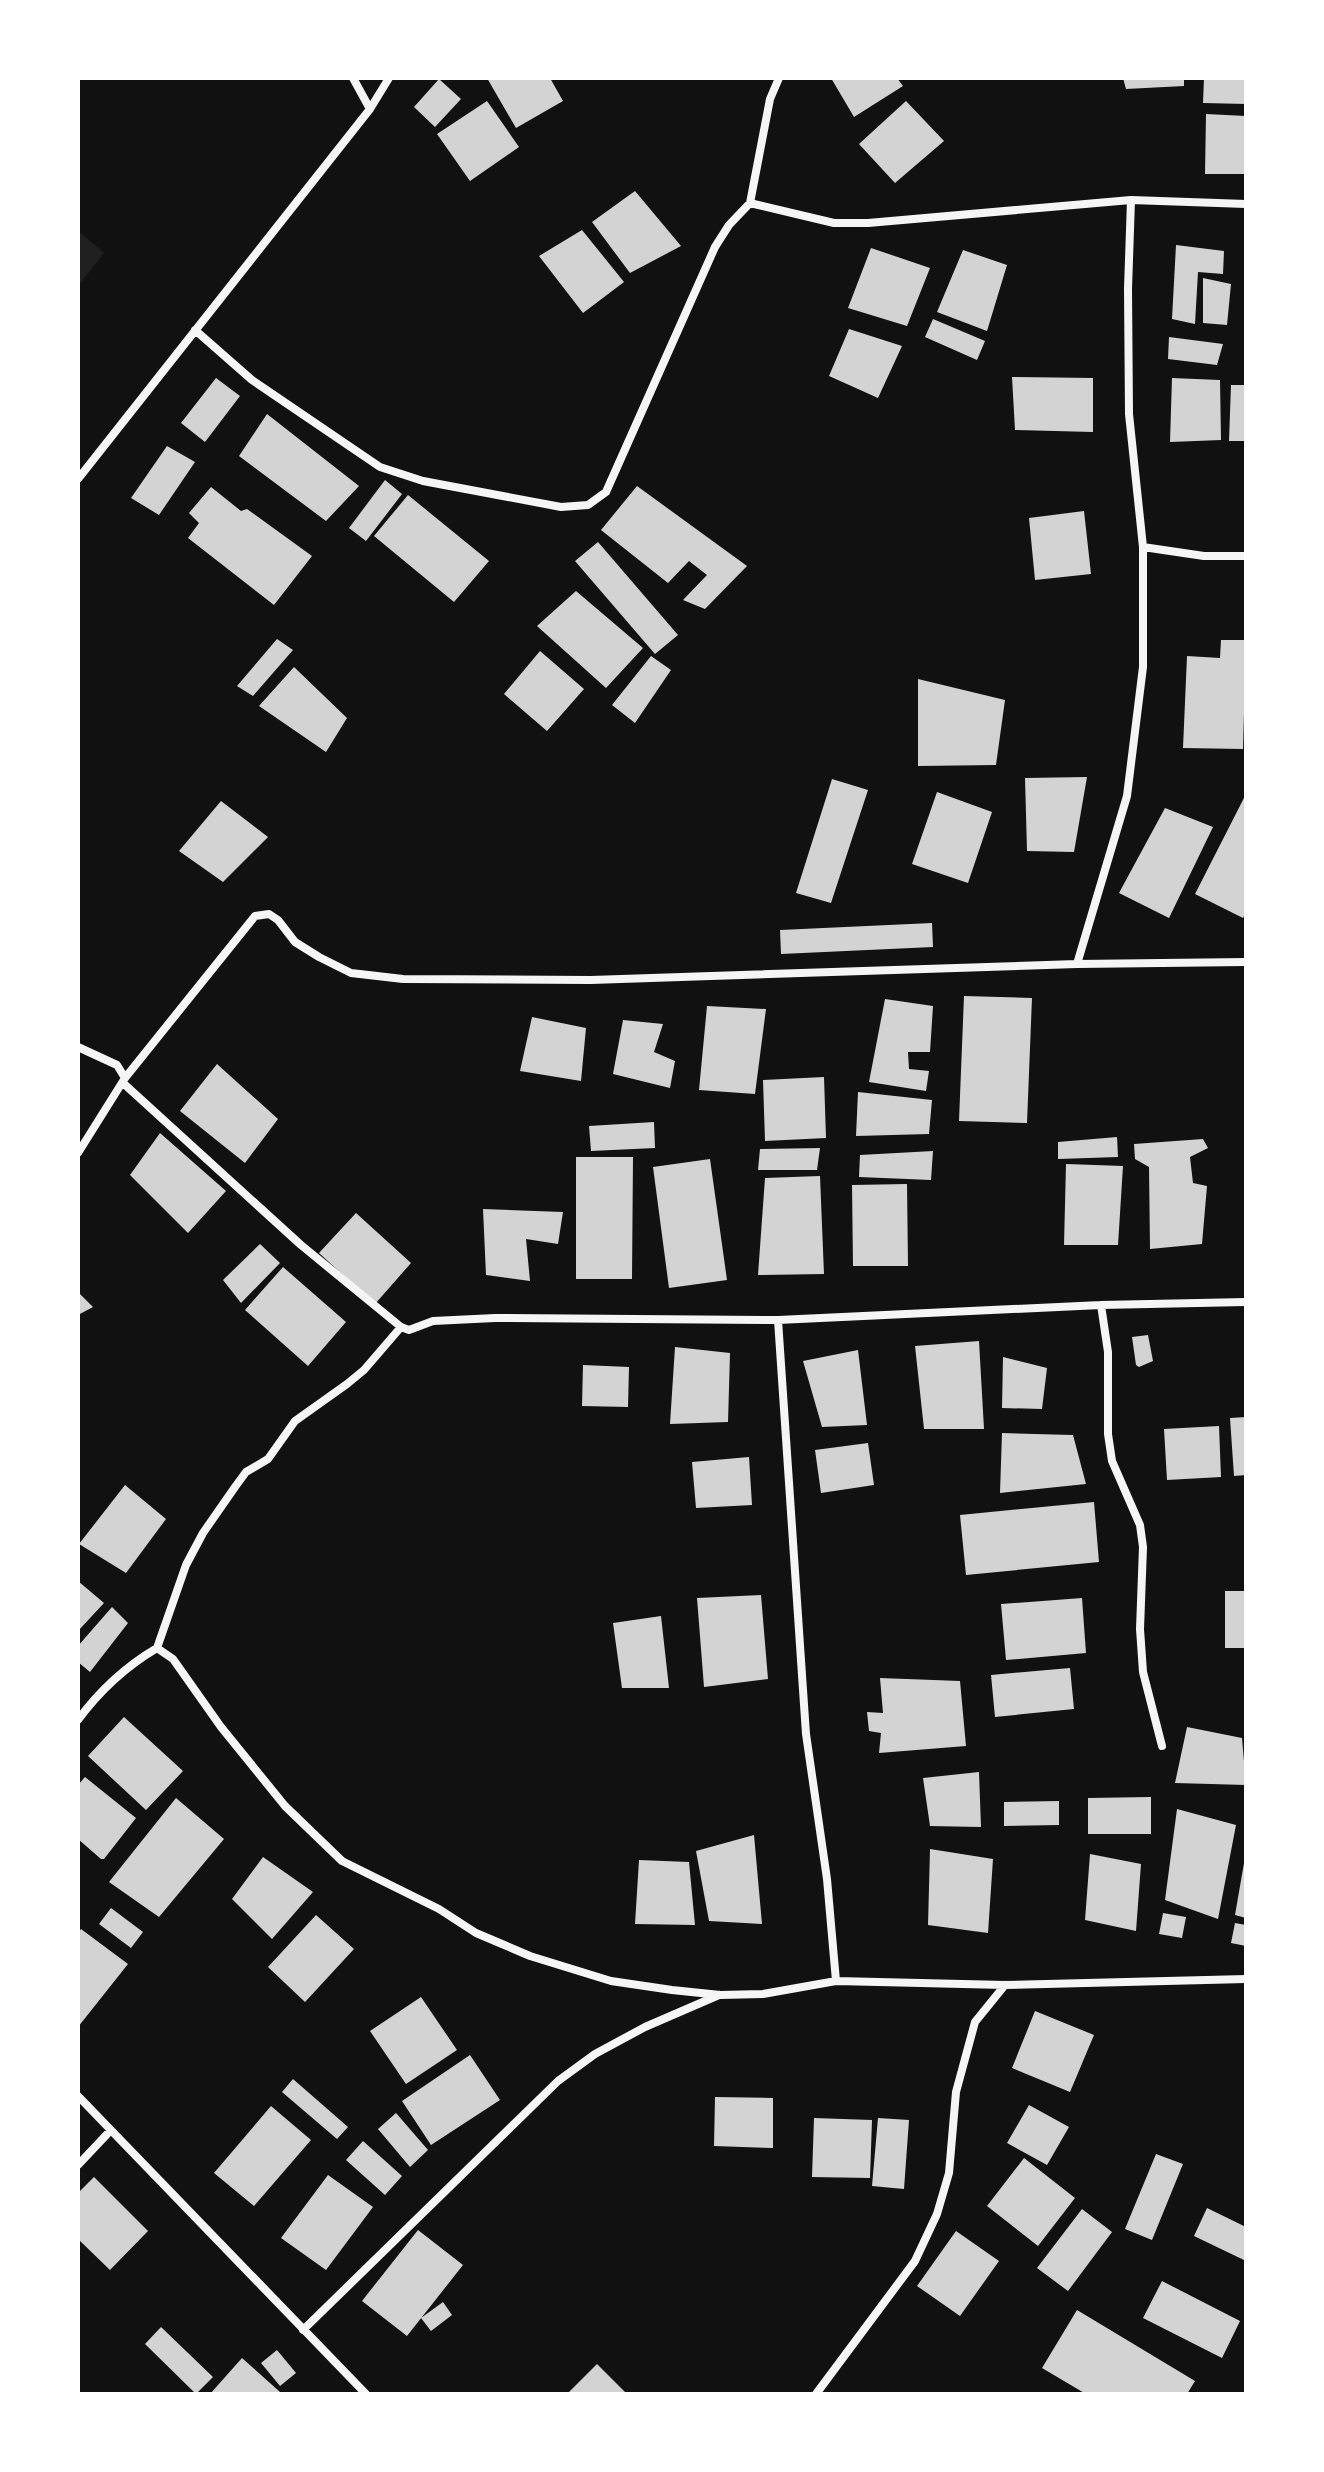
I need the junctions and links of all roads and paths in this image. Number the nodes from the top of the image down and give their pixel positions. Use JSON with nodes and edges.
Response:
{"nodes":[{"id":1,"x":353,"y":78,"type":"edge"},
{"id":2,"x":389,"y":78,"type":"edge"},
{"id":3,"x":779,"y":78,"type":"edge"},
{"id":4,"x":370,"y":109,"type":"junction"},
{"id":5,"x":1131,"y":200,"type":"junction"},
{"id":6,"x":750,"y":203,"type":"junction"},
{"id":7,"x":1246,"y":204,"type":"edge"},
{"id":8,"x":195,"y":330,"type":"junction"},
{"id":9,"x":78,"y":479,"type":"edge"},
{"id":10,"x":1143,"y":547,"type":"junction"},
{"id":11,"x":1246,"y":556,"type":"edge"},
{"id":12,"x":1246,"y":962,"type":"edge"},
{"id":13,"x":1077,"y":964,"type":"junction"},
{"id":14,"x":78,"y":1047,"type":"edge"},
{"id":15,"x":124,"y":1081,"type":"junction"},
{"id":16,"x":78,"y":1153,"type":"edge"},
{"id":17,"x":1246,"y":1302,"type":"edge"},
{"id":18,"x":1101,"y":1305,"type":"junction"},
{"id":19,"x":778,"y":1320,"type":"junction"},
{"id":20,"x":401,"y":1327,"type":"junction"},
{"id":21,"x":157,"y":1648,"type":"junction"},
{"id":22,"x":78,"y":1720,"type":"edge"},
{"id":23,"x":1162,"y":1746,"type":"dead end"},
{"id":24,"x":1246,"y":1979,"type":"edge"},
{"id":25,"x":836,"y":1981,"type":"junction"},
{"id":26,"x":1005,"y":1985,"type":"junction"},
{"id":27,"x":720,"y":1995,"type":"junction"},
{"id":28,"x":78,"y":2096,"type":"edge"},
{"id":29,"x":111,"y":2130,"type":"junction"},
{"id":30,"x":78,"y":2165,"type":"edge"},
{"id":31,"x":303,"y":2330,"type":"junction"},
{"id":32,"x":359,"y":2387,"type":"junction"},
{"id":33,"x":348,"y":2394,"type":"edge"},
{"id":34,"x":366,"y":2394,"type":"edge"},
{"id":35,"x":816,"y":2394,"type":"edge"}],
"edges":[{"from":1,"to":4,"type":"street"},
{"from":2,"to":4,"type":"street"},
{"from":3,"to":6,"type":"street"},
{"from":4,"to":8,"type":"street"},
{"from":5,"to":6,"type":"street"},
{"from":5,"to":7,"type":"street"},
{"from":5,"to":10,"type":"street"},
{"from":6,"to":8,"type":"street"},
{"from":8,"to":9,"type":"street"},
{"from":10,"to":11,"type":"street"},
{"from":10,"to":13,"type":"street"},
{"from":12,"to":13,"type":"street"},
{"from":13,"to":15,"type":"street"},
{"from":14,"to":15,"type":"street"},
{"from":15,"to":16,"type":"street"},
{"from":15,"to":20,"type":"street"},
{"from":17,"to":18,"type":"street"},
{"from":18,"to":19,"type":"street"},
{"from":18,"to":23,"type":"street"},
{"from":19,"to":20,"type":"street"},
{"from":19,"to":25,"type":"street"},
{"from":20,"to":21,"type":"street"},
{"from":21,"to":22,"type":"street"},
{"from":21,"to":27,"type":"street"},
{"from":24,"to":26,"type":"street"},
{"from":25,"to":26,"type":"street"},
{"from":25,"to":27,"type":"street"},
{"from":26,"to":35,"type":"street"},
{"from":27,"to":31,"type":"street"},
{"from":28,"to":29,"type":"street"},
{"from":29,"to":30,"type":"street"},
{"from":29,"to":31,"type":"street"},
{"from":31,"to":32,"type":"street"},
{"from":32,"to":33,"type":"street"},
{"from":32,"to":34,"type":"street"}]}
